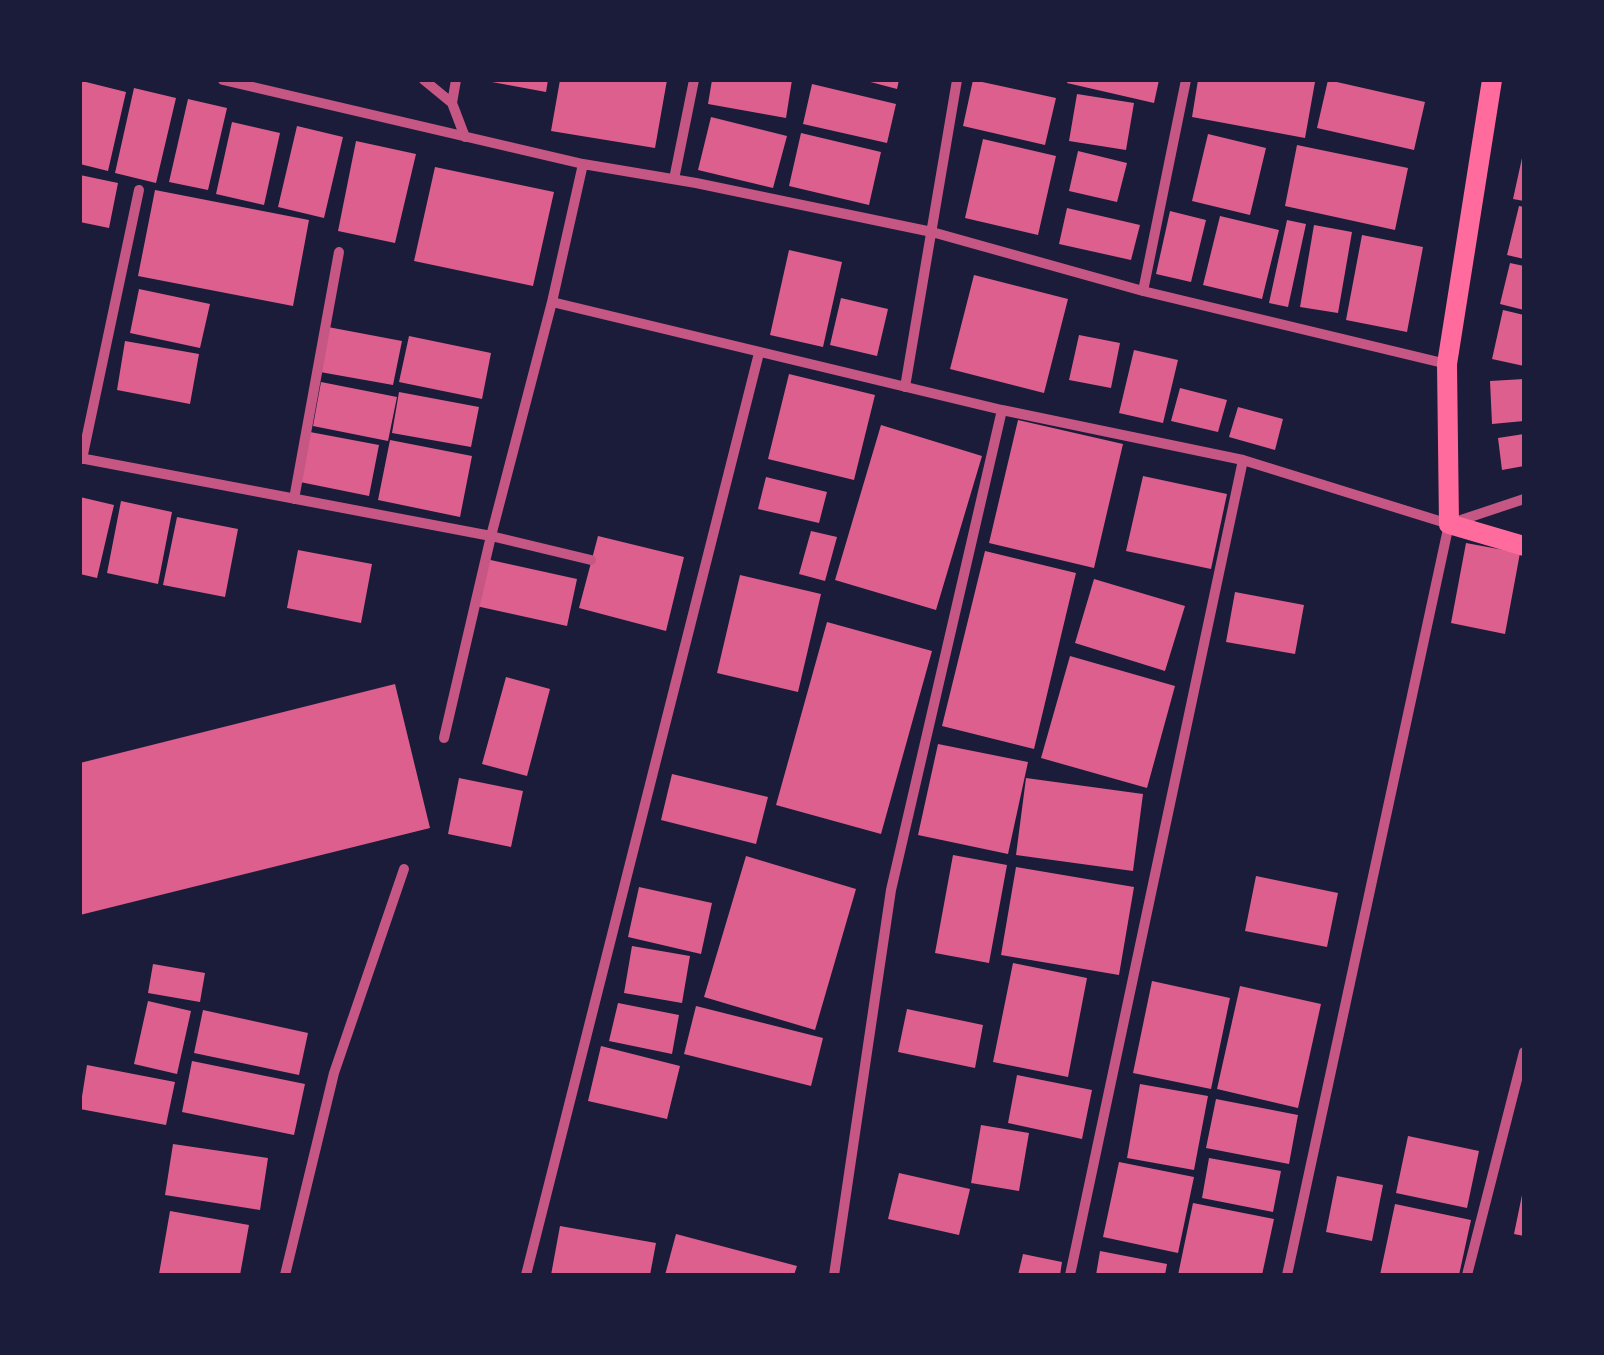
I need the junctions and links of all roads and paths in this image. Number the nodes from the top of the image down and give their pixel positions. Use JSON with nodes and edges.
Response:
{"nodes":[{"id":1,"x":223,"y":80,"type":"edge"},
{"id":2,"x":424,"y":80,"type":"edge"},
{"id":3,"x":456,"y":80,"type":"edge"},
{"id":4,"x":694,"y":80,"type":"edge"},
{"id":5,"x":957,"y":80,"type":"edge"},
{"id":6,"x":1186,"y":80,"type":"edge"},
{"id":7,"x":1492,"y":80,"type":"edge"},
{"id":8,"x":452,"y":103,"type":"junction"},
{"id":9,"x":466,"y":137,"type":"junction"},
{"id":10,"x":583,"y":164,"type":"junction"},
{"id":11,"x":674,"y":179,"type":"junction"},
{"id":12,"x":139,"y":190,"type":"dead end"},
{"id":13,"x":932,"y":232,"type":"junction"},
{"id":14,"x":340,"y":252,"type":"dead end"},
{"id":15,"x":1144,"y":291,"type":"junction"},
{"id":16,"x":552,"y":302,"type":"junction"},
{"id":17,"x":759,"y":354,"type":"junction"},
{"id":18,"x":1447,"y":364,"type":"junction"},
{"id":19,"x":905,"y":387,"type":"junction"},
{"id":20,"x":1002,"y":410,"type":"junction"},
{"id":21,"x":81,"y":458,"type":"edge"},
{"id":22,"x":1243,"y":460,"type":"junction"},
{"id":23,"x":294,"y":498,"type":"junction"},
{"id":24,"x":1524,"y":499,"type":"edge"},
{"id":25,"x":1448,"y":524,"type":"junction"},
{"id":26,"x":491,"y":536,"type":"junction"},
{"id":27,"x":1524,"y":546,"type":"edge"},
{"id":28,"x":592,"y":560,"type":"dead end"},
{"id":29,"x":444,"y":738,"type":"dead end"},
{"id":30,"x":404,"y":870,"type":"dead end"},
{"id":31,"x":1524,"y":1052,"type":"edge"},
{"id":32,"x":285,"y":1275,"type":"edge"},
{"id":33,"x":526,"y":1275,"type":"edge"},
{"id":34,"x":834,"y":1275,"type":"edge"},
{"id":35,"x":1070,"y":1275,"type":"edge"},
{"id":36,"x":1286,"y":1275,"type":"edge"},
{"id":37,"x":1467,"y":1275,"type":"edge"}],
"edges":[{"from":1,"to":9,"type":"street"},
{"from":2,"to":8,"type":"street"},
{"from":3,"to":8,"type":"street"},
{"from":4,"to":11,"type":"street"},
{"from":5,"to":13,"type":"street"},
{"from":6,"to":15,"type":"street"},
{"from":7,"to":18,"type":"main road"},
{"from":8,"to":9,"type":"street"},
{"from":9,"to":10,"type":"street"},
{"from":10,"to":11,"type":"street"},
{"from":10,"to":16,"type":"street"},
{"from":11,"to":13,"type":"street"},
{"from":12,"to":21,"type":"street"},
{"from":13,"to":15,"type":"street"},
{"from":13,"to":19,"type":"street"},
{"from":14,"to":23,"type":"street"},
{"from":15,"to":18,"type":"street"},
{"from":16,"to":17,"type":"street"},
{"from":16,"to":26,"type":"street"},
{"from":17,"to":19,"type":"street"},
{"from":17,"to":33,"type":"street"},
{"from":18,"to":25,"type":"main road"},
{"from":19,"to":20,"type":"street"},
{"from":20,"to":22,"type":"street"},
{"from":20,"to":34,"type":"street"},
{"from":21,"to":23,"type":"street"},
{"from":22,"to":25,"type":"street"},
{"from":22,"to":35,"type":"street"},
{"from":23,"to":26,"type":"street"},
{"from":24,"to":25,"type":"street"},
{"from":25,"to":27,"type":"main road"},
{"from":25,"to":36,"type":"street"},
{"from":26,"to":28,"type":"street"},
{"from":26,"to":29,"type":"street"},
{"from":30,"to":32,"type":"street"},
{"from":31,"to":37,"type":"street"}]}
